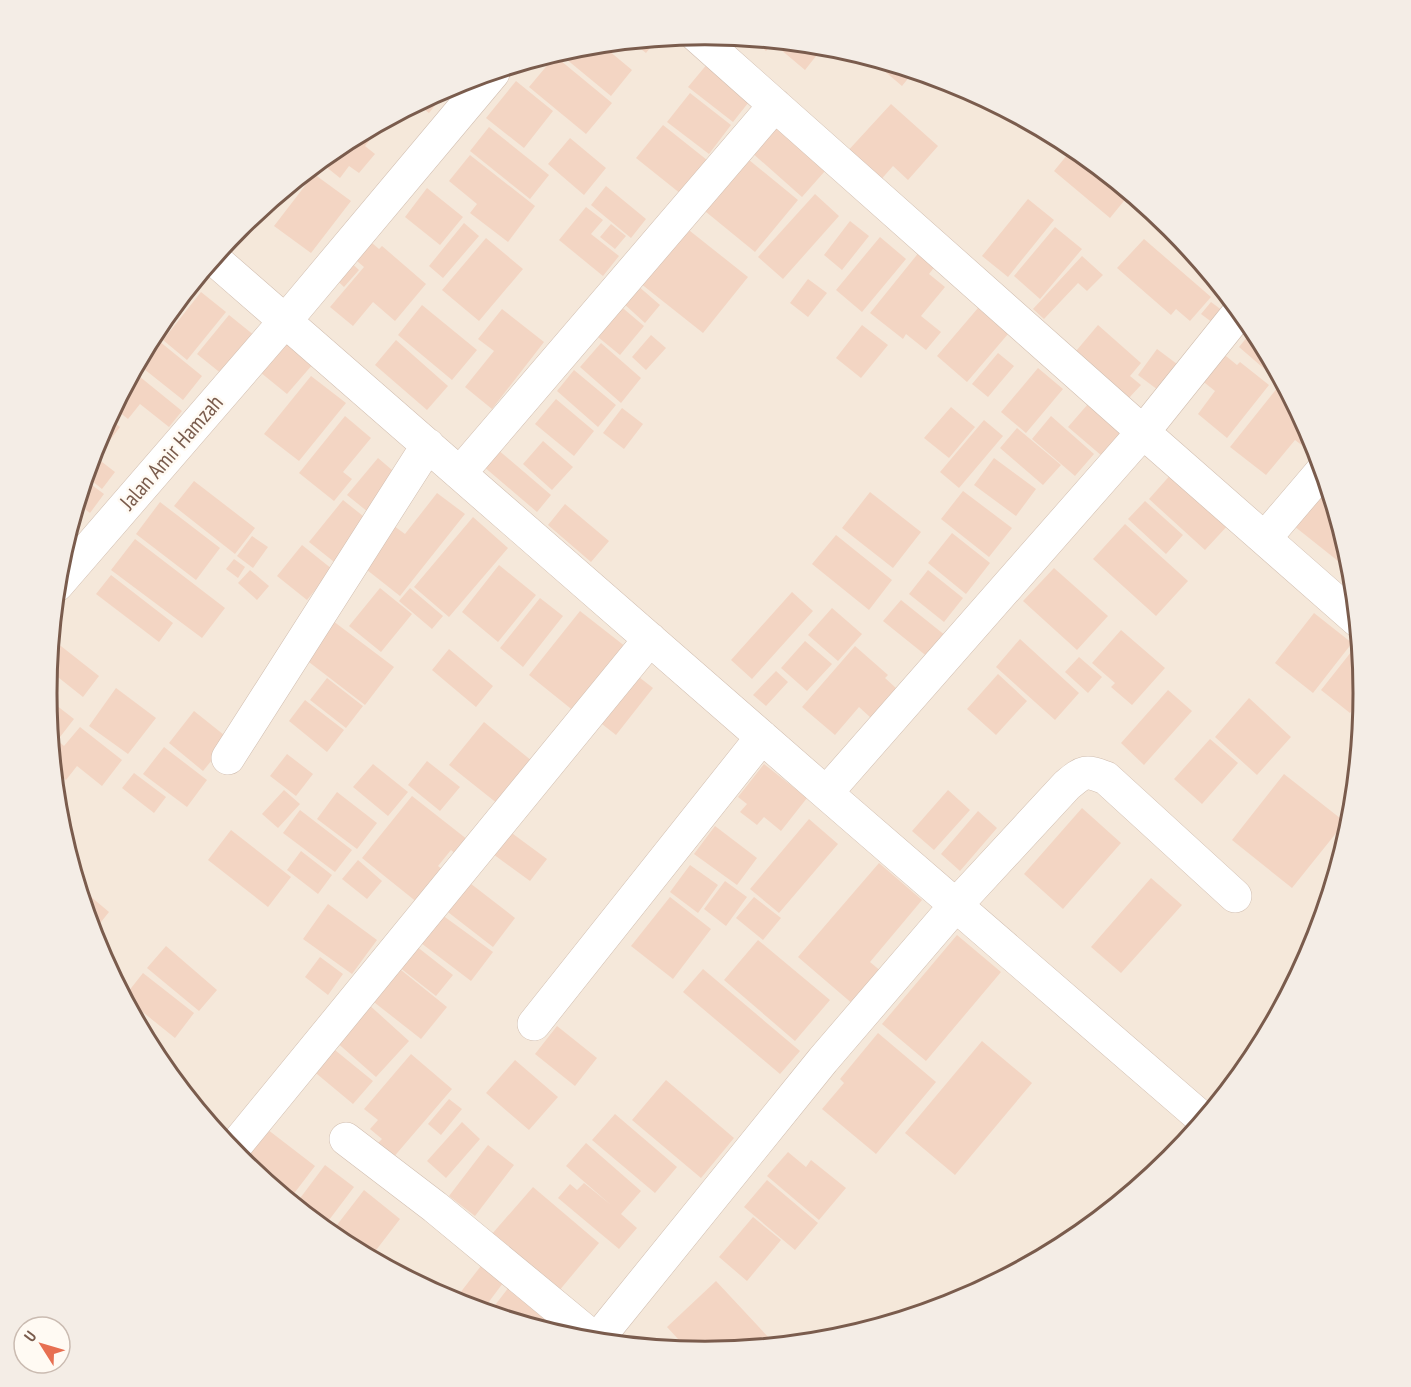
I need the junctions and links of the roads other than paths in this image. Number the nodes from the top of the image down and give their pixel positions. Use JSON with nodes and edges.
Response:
{"nodes":[{"id":1,"x":706,"y":45,"type":"edge"},
{"id":2,"x":482,"y":84,"type":"edge"},
{"id":3,"x":775,"y":105,"type":"junction"},
{"id":4,"x":220,"y":264,"type":"edge"},
{"id":5,"x":1234,"y":318,"type":"edge"},
{"id":6,"x":286,"y":320,"type":"junction"},
{"id":7,"x":1143,"y":432,"type":"junction"},
{"id":8,"x":428,"y":445,"type":"junction"},
{"id":9,"x":460,"y":473,"type":"junction"},
{"id":10,"x":1317,"y":477,"type":"edge"},
{"id":11,"x":1266,"y":538,"type":"junction"},
{"id":12,"x":68,"y":572,"type":"edge"},
{"id":13,"x":1348,"y":612,"type":"edge"},
{"id":14,"x":650,"y":639,"type":"junction"},
{"id":15,"x":762,"y":737,"type":"junction"},
{"id":16,"x":228,"y":758,"type":"dead end"},
{"id":17,"x":826,"y":793,"type":"junction"},
{"id":18,"x":1235,"y":896,"type":"dead end"},
{"id":19,"x":956,"y":905,"type":"junction"},
{"id":20,"x":534,"y":1024,"type":"dead end"},
{"id":21,"x":1198,"y":1115,"type":"edge"},
{"id":22,"x":346,"y":1139,"type":"dead end"},
{"id":23,"x":238,"y":1143,"type":"edge"},
{"id":24,"x":584,"y":1331,"type":"edge"},
{"id":25,"x":602,"y":1333,"type":"edge"}],
"edges":[{"from":1,"to":3,"type":"street"},
{"from":2,"to":6,"type":"street","name":"Jalan Amir Hamzah"},
{"from":3,"to":7,"type":"street"},
{"from":3,"to":9,"type":"street"},
{"from":4,"to":6,"type":"street"},
{"from":5,"to":7,"type":"street"},
{"from":6,"to":8,"type":"street"},
{"from":6,"to":12,"type":"street","name":"Jalan Amir Hamzah"},
{"from":7,"to":11,"type":"street"},
{"from":7,"to":17,"type":"street"},
{"from":8,"to":9,"type":"street"},
{"from":8,"to":16,"type":"street"},
{"from":9,"to":14,"type":"street"},
{"from":10,"to":11,"type":"street"},
{"from":11,"to":13,"type":"street"},
{"from":14,"to":15,"type":"street"},
{"from":14,"to":23,"type":"street"},
{"from":15,"to":17,"type":"street"},
{"from":15,"to":20,"type":"street"},
{"from":17,"to":19,"type":"street"},
{"from":18,"to":19,"type":"street"},
{"from":19,"to":21,"type":"street"},
{"from":19,"to":25,"type":"street"},
{"from":22,"to":24,"type":"street"}]}
